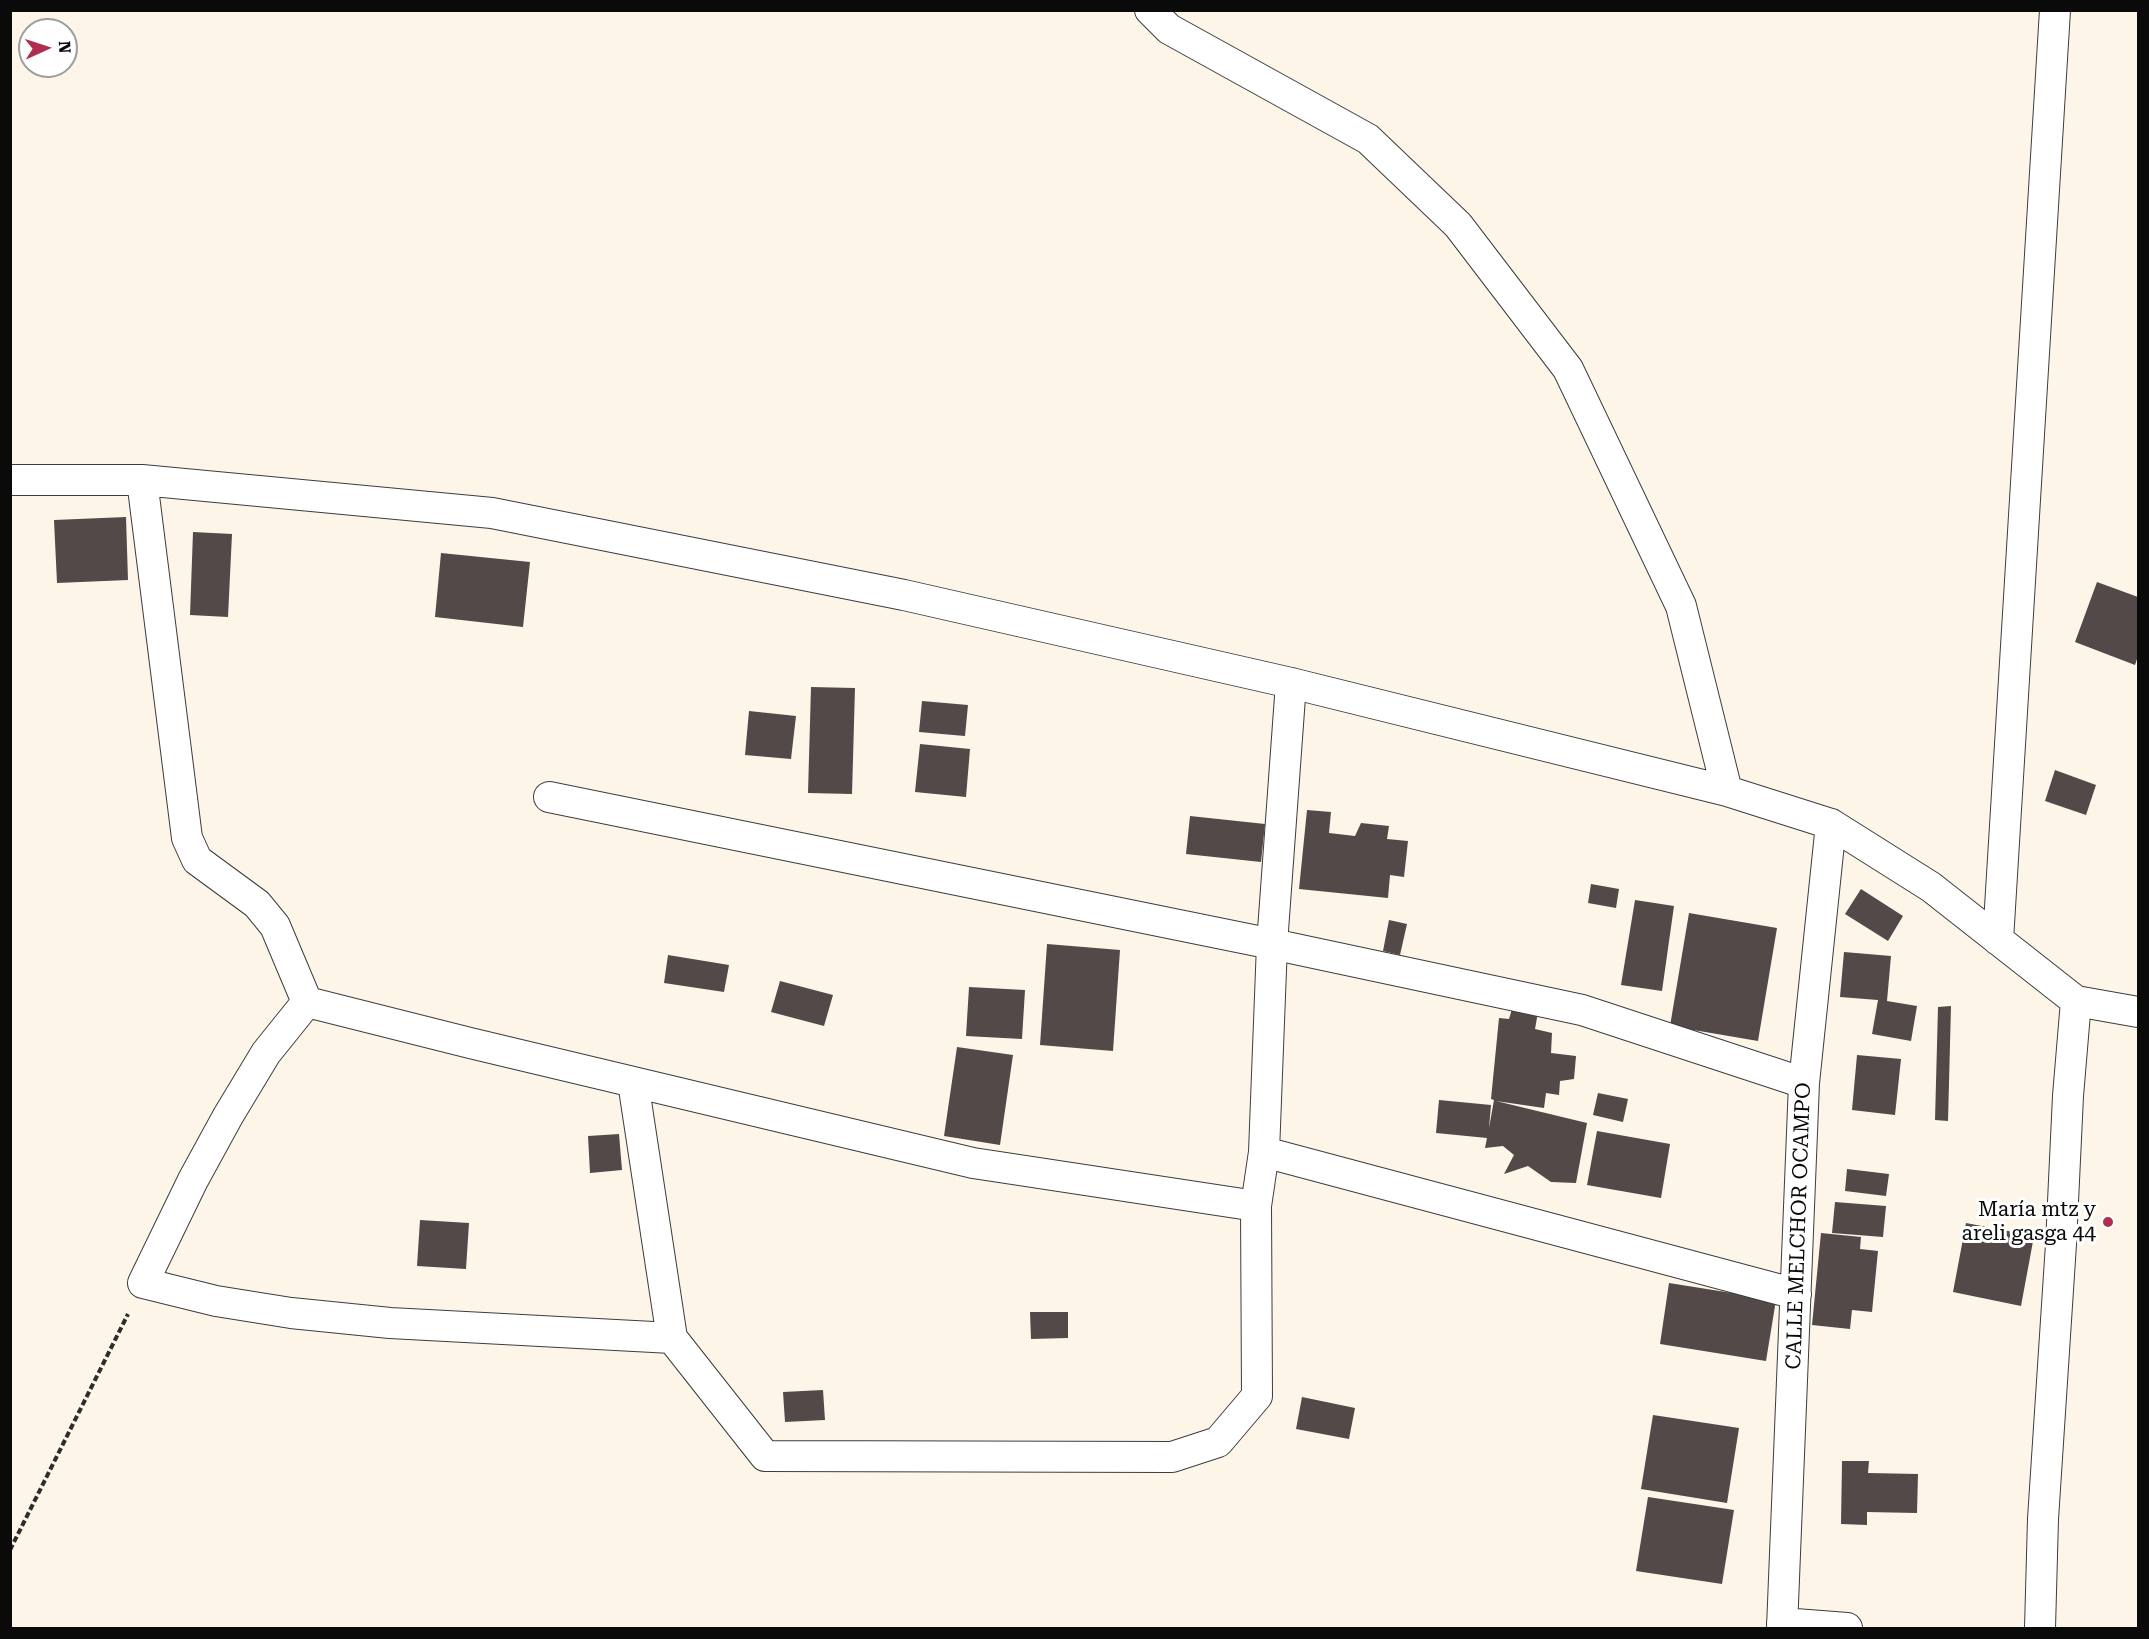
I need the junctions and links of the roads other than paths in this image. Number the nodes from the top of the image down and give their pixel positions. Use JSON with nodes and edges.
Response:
{"nodes":[{"id":1,"x":1150,"y":10,"type":"edge"},
{"id":2,"x":2055,"y":10,"type":"edge"},
{"id":3,"x":10,"y":480,"type":"edge"},
{"id":4,"x":142,"y":480,"type":"junction"},
{"id":5,"x":1292,"y":683,"type":"junction"},
{"id":6,"x":1727,"y":791,"type":"junction"},
{"id":7,"x":549,"y":797,"type":"dead end"},
{"id":8,"x":1831,"y":824,"type":"junction"},
{"id":9,"x":1998,"y":940,"type":"junction"},
{"id":10,"x":1272,"y":944,"type":"junction"},
{"id":11,"x":2076,"y":1001,"type":"junction"},
{"id":12,"x":307,"y":1002,"type":"junction"},
{"id":13,"x":2139,"y":1012,"type":"edge"},
{"id":14,"x":633,"y":1082,"type":"junction"},
{"id":15,"x":1804,"y":1083,"type":"junction"},
{"id":16,"x":1263,"y":1152,"type":"junction"},
{"id":17,"x":1256,"y":1206,"type":"junction"},
{"id":18,"x":1796,"y":1294,"type":"junction"},
{"id":19,"x":672,"y":1338,"type":"junction"},
{"id":20,"x":1782,"y":1626,"type":"edge"},
{"id":21,"x":1846,"y":1629,"type":"edge"},
{"id":22,"x":2040,"y":1629,"type":"edge"}],
"edges":[{"from":1,"to":6,"type":"street"},
{"from":2,"to":9,"type":"street"},
{"from":3,"to":4,"type":"street"},
{"from":4,"to":5,"type":"street"},
{"from":4,"to":12,"type":"street"},
{"from":5,"to":6,"type":"street"},
{"from":5,"to":10,"type":"street"},
{"from":6,"to":8,"type":"street"},
{"from":7,"to":10,"type":"street"},
{"from":8,"to":9,"type":"street"},
{"from":8,"to":15,"type":"street","name":"CALLE MELCHOR OCAMPO"},
{"from":9,"to":11,"type":"street"},
{"from":10,"to":15,"type":"street"},
{"from":10,"to":16,"type":"street"},
{"from":11,"to":13,"type":"street"},
{"from":11,"to":22,"type":"street"},
{"from":12,"to":14,"type":"street"},
{"from":12,"to":19,"type":"street"},
{"from":14,"to":17,"type":"street"},
{"from":14,"to":19,"type":"street"},
{"from":15,"to":18,"type":"street","name":"CALLE MELCHOR OCAMPO"},
{"from":16,"to":17,"type":"street"},
{"from":16,"to":18,"type":"street"},
{"from":17,"to":19,"type":"street"},
{"from":18,"to":20,"type":"street","name":"CALLE MELCHOR OCAMPO"},
{"from":20,"to":21,"type":"street"}]}
